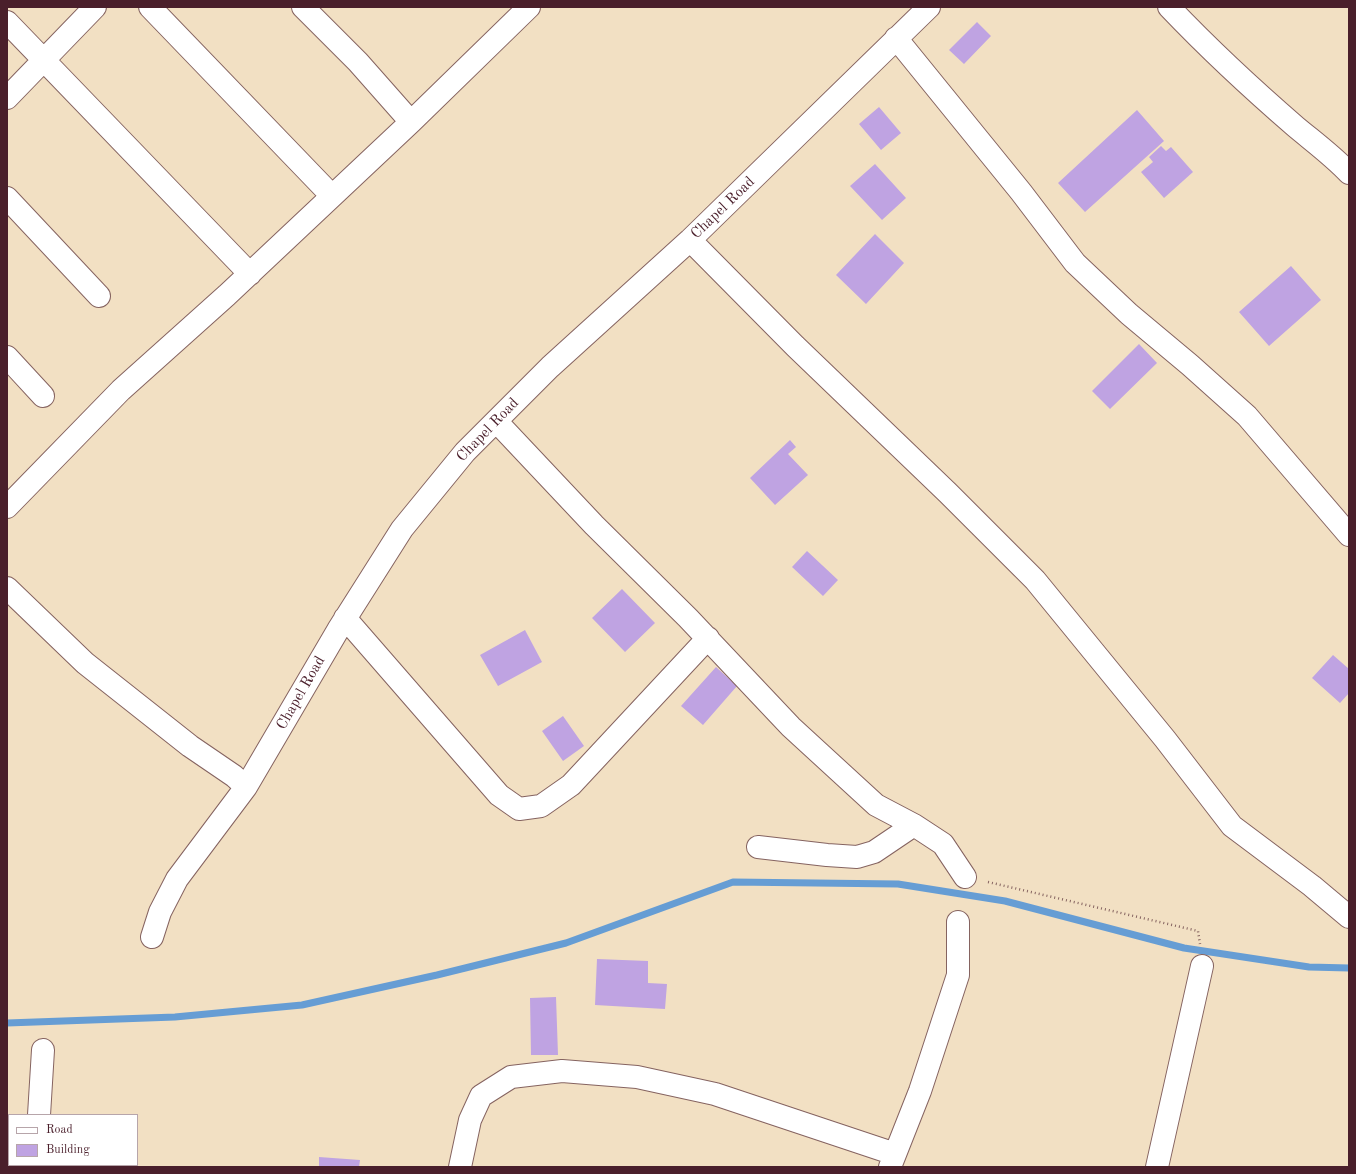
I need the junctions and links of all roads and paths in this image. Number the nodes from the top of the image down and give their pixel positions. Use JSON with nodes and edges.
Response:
{"nodes":[{"id":1,"x":95,"y":7,"type":"edge"},
{"id":2,"x":150,"y":7,"type":"edge"},
{"id":3,"x":303,"y":7,"type":"edge"},
{"id":4,"x":529,"y":7,"type":"edge"},
{"id":5,"x":928,"y":7,"type":"edge"},
{"id":6,"x":1169,"y":7,"type":"edge"},
{"id":7,"x":7,"y":22,"type":"edge"},
{"id":8,"x":896,"y":38,"type":"junction"},
{"id":9,"x":44,"y":60,"type":"junction"},
{"id":10,"x":7,"y":98,"type":"edge"},
{"id":11,"x":412,"y":122,"type":"junction"},
{"id":12,"x":1349,"y":173,"type":"edge"},
{"id":13,"x":332,"y":196,"type":"junction"},
{"id":14,"x":7,"y":198,"type":"edge"},
{"id":15,"x":690,"y":240,"type":"junction"},
{"id":16,"x":250,"y":274,"type":"junction"},
{"id":17,"x":99,"y":296,"type":"dead end"},
{"id":18,"x":7,"y":357,"type":"edge"},
{"id":19,"x":43,"y":396,"type":"dead end"},
{"id":20,"x":496,"y":421,"type":"junction"},
{"id":21,"x":7,"y":507,"type":"edge"},
{"id":22,"x":1349,"y":535,"type":"edge"},
{"id":23,"x":7,"y":588,"type":"edge"},
{"id":24,"x":345,"y":618,"type":"junction"},
{"id":25,"x":708,"y":638,"type":"junction"},
{"id":26,"x":246,"y":787,"type":"junction"},
{"id":27,"x":914,"y":825,"type":"junction"},
{"id":28,"x":758,"y":847,"type":"dead end"},
{"id":29,"x":965,"y":877,"type":"joint"},
{"id":30,"x":1349,"y":917,"type":"edge"},
{"id":31,"x":958,"y":922,"type":"dead end"},
{"id":32,"x":1198,"y":931,"type":"dead end"},
{"id":33,"x":152,"y":937,"type":"dead end"},
{"id":34,"x":1202,"y":966,"type":"dead end"},
{"id":35,"x":43,"y":1050,"type":"dead end"},
{"id":36,"x":39,"y":1114,"type":"edge"},
{"id":37,"x":892,"y":1161,"type":"edge"},
{"id":38,"x":460,"y":1167,"type":"edge"},
{"id":39,"x":1157,"y":1167,"type":"edge"}],
"edges":[{"from":1,"to":9,"type":"street"},
{"from":2,"to":13,"type":"street"},
{"from":3,"to":11,"type":"street"},
{"from":4,"to":11,"type":"street"},
{"from":5,"to":8,"type":"street","name":"Chapel Road"},
{"from":6,"to":12,"type":"street"},
{"from":7,"to":9,"type":"street"},
{"from":8,"to":15,"type":"street","name":"Chapel Road"},
{"from":8,"to":22,"type":"street"},
{"from":9,"to":10,"type":"street"},
{"from":9,"to":16,"type":"street"},
{"from":11,"to":13,"type":"street"},
{"from":13,"to":16,"type":"street"},
{"from":14,"to":17,"type":"street"},
{"from":15,"to":20,"type":"street","name":"Chapel Road"},
{"from":15,"to":30,"type":"street"},
{"from":16,"to":21,"type":"street"},
{"from":18,"to":19,"type":"street"},
{"from":20,"to":24,"type":"street","name":"Chapel Road"},
{"from":20,"to":25,"type":"street"},
{"from":23,"to":26,"type":"street"},
{"from":24,"to":25,"type":"street"},
{"from":24,"to":26,"type":"street","name":"Chapel Road"},
{"from":25,"to":27,"type":"street"},
{"from":26,"to":33,"type":"street","name":"Chapel Road"},
{"from":27,"to":28,"type":"street"},
{"from":27,"to":29,"type":"street"},
{"from":29,"to":32,"type":"path"},
{"from":31,"to":37,"type":"street"},
{"from":34,"to":39,"type":"street"},
{"from":35,"to":36,"type":"street"},
{"from":37,"to":38,"type":"street"}]}
